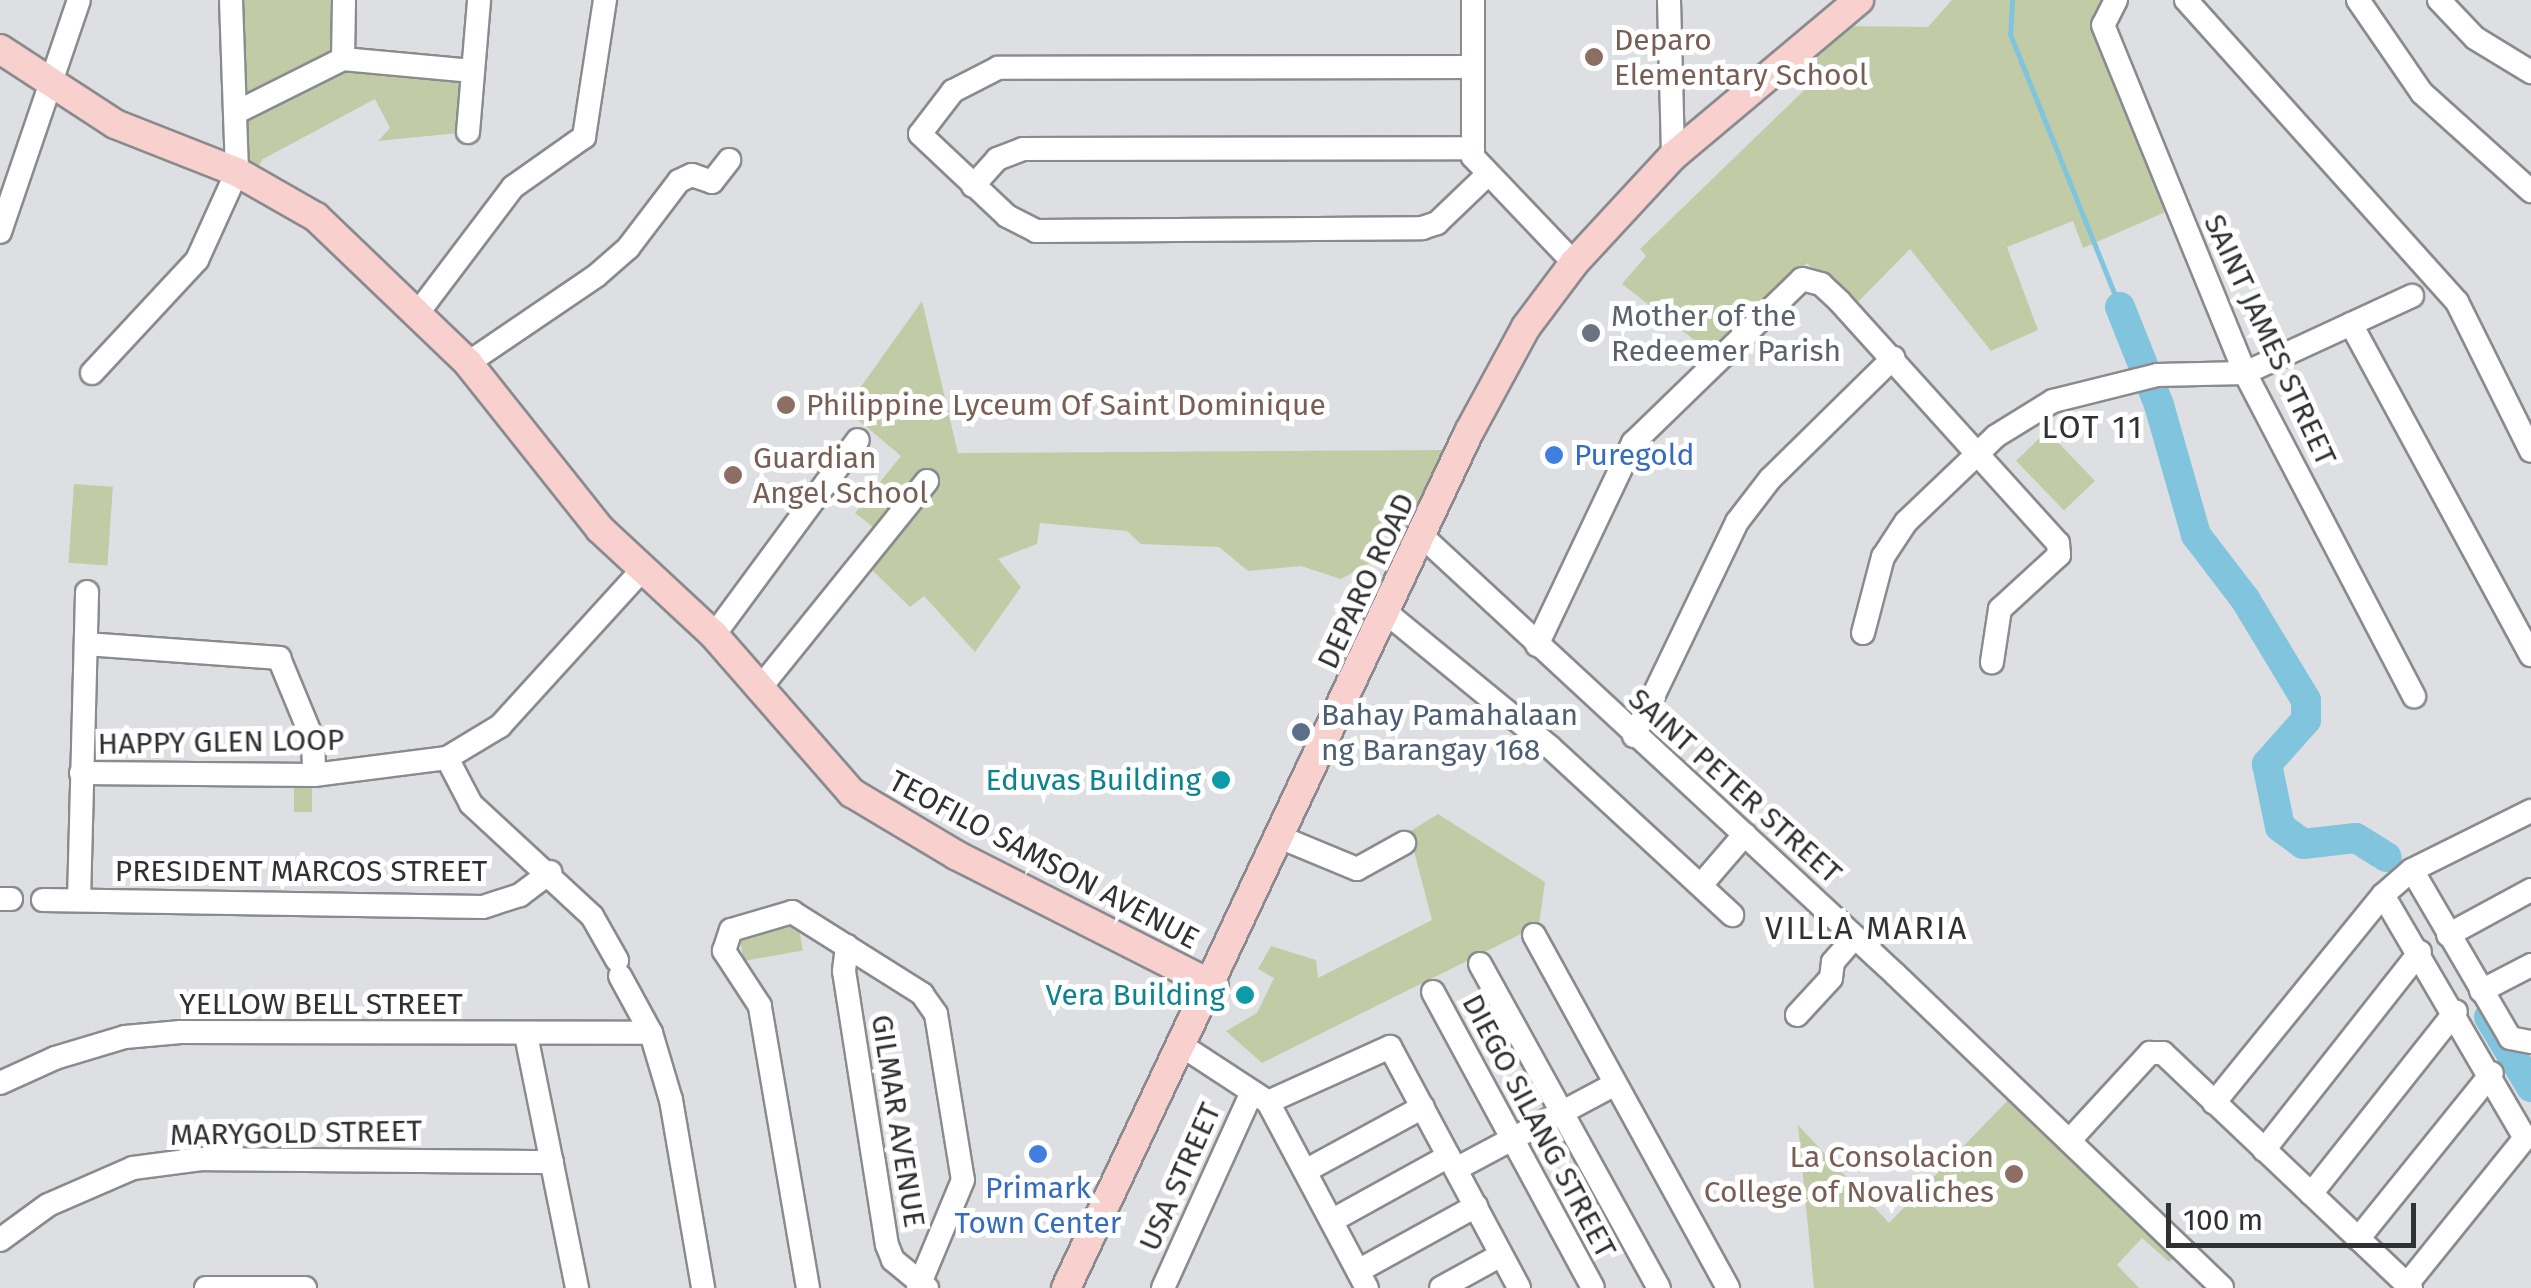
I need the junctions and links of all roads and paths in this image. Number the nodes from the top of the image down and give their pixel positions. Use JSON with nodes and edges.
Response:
{"nodes":[{"id":1,"x":79,"y":0,"type":"edge"},
{"id":2,"x":231,"y":0,"type":"edge"},
{"id":3,"x":344,"y":0,"type":"edge"},
{"id":4,"x":478,"y":0,"type":"edge"},
{"id":5,"x":605,"y":0,"type":"edge"},
{"id":6,"x":1473,"y":0,"type":"edge"},
{"id":7,"x":1669,"y":0,"type":"edge"},
{"id":8,"x":1860,"y":0,"type":"edge"},
{"id":9,"x":2116,"y":0,"type":"edge"},
{"id":10,"x":2186,"y":0,"type":"edge"},
{"id":11,"x":2358,"y":0,"type":"edge"},
{"id":12,"x":2439,"y":0,"type":"edge"},
{"id":13,"x":0,"y":49,"type":"edge"},
{"id":14,"x":343,"y":59,"type":"junction"},
{"id":15,"x":1472,"y":67,"type":"junction"},
{"id":16,"x":472,"y":71,"type":"junction"},
{"id":17,"x":2531,"y":72,"type":"edge"},
{"id":18,"x":53,"y":86,"type":"junction"},
{"id":19,"x":235,"y":114,"type":"junction"},
{"id":20,"x":468,"y":132,"type":"dead end"},
{"id":21,"x":1471,"y":148,"type":"junction"},
{"id":22,"x":1673,"y":156,"type":"junction"},
{"id":23,"x":730,"y":160,"type":"dead end"},
{"id":24,"x":236,"y":172,"type":"junction"},
{"id":25,"x":1486,"y":176,"type":"junction"},
{"id":26,"x":973,"y":186,"type":"junction"},
{"id":27,"x":8,"y":187,"type":"edge"},
{"id":28,"x":2531,"y":191,"type":"edge"},
{"id":29,"x":0,"y":232,"type":"edge"},
{"id":30,"x":1574,"y":263,"type":"junction"},
{"id":31,"x":2412,"y":296,"type":"dead end"},
{"id":32,"x":417,"y":314,"type":"junction"},
{"id":33,"x":2351,"y":324,"type":"junction"},
{"id":34,"x":1893,"y":358,"type":"junction"},
{"id":35,"x":468,"y":363,"type":"junction"},
{"id":36,"x":92,"y":373,"type":"dead end"},
{"id":37,"x":2245,"y":373,"type":"junction"},
{"id":38,"x":858,"y":440,"type":"dead end"},
{"id":39,"x":1979,"y":450,"type":"junction"},
{"id":40,"x":2531,"y":451,"type":"edge"},
{"id":41,"x":927,"y":481,"type":"dead end"},
{"id":42,"x":1422,"y":536,"type":"junction"},
{"id":43,"x":643,"y":569,"type":"junction"},
{"id":44,"x":88,"y":592,"type":"dead end"},
{"id":45,"x":1388,"y":614,"type":"junction"},
{"id":46,"x":1863,"y":633,"type":"dead end"},
{"id":47,"x":714,"y":635,"type":"junction"},
{"id":48,"x":86,"y":644,"type":"junction"},
{"id":49,"x":1537,"y":645,"type":"junction"},
{"id":50,"x":2531,"y":656,"type":"edge"},
{"id":51,"x":1992,"y":662,"type":"dead end"},
{"id":52,"x":760,"y":688,"type":"junction"},
{"id":53,"x":2414,"y":696,"type":"dead end"},
{"id":54,"x":1634,"y":736,"type":"junction"},
{"id":55,"x":447,"y":758,"type":"junction"},
{"id":56,"x":81,"y":773,"type":"junction"},
{"id":57,"x":314,"y":776,"type":"junction"},
{"id":58,"x":2531,"y":811,"type":"edge"},
{"id":59,"x":1746,"y":834,"type":"junction"},
{"id":60,"x":1282,"y":838,"type":"junction"},
{"id":61,"x":1404,"y":843,"type":"dead end"},
{"id":62,"x":2412,"y":870,"type":"junction"},
{"id":63,"x":550,"y":872,"type":"junction"},
{"id":64,"x":1701,"y":885,"type":"junction"},
{"id":65,"x":2531,"y":890,"type":"edge"},
{"id":66,"x":2383,"y":895,"type":"junction"},
{"id":67,"x":43,"y":900,"type":"dead end"},
{"id":68,"x":79,"y":900,"type":"junction"},
{"id":69,"x":1732,"y":914,"type":"dead end"},
{"id":70,"x":2448,"y":935,"type":"junction"},
{"id":71,"x":1534,"y":936,"type":"dead end"},
{"id":72,"x":1856,"y":936,"type":"junction"},
{"id":73,"x":847,"y":946,"type":"junction"},
{"id":74,"x":2420,"y":952,"type":"junction"},
{"id":75,"x":1480,"y":964,"type":"dead end"},
{"id":76,"x":2531,"y":964,"type":"edge"},
{"id":77,"x":1214,"y":986,"type":"junction"},
{"id":78,"x":2482,"y":991,"type":"junction"},
{"id":79,"x":1433,"y":992,"type":"dead end"},
{"id":80,"x":2456,"y":1011,"type":"junction"},
{"id":81,"x":1797,"y":1015,"type":"dead end"},
{"id":82,"x":651,"y":1034,"type":"junction"},
{"id":83,"x":526,"y":1035,"type":"junction"},
{"id":84,"x":2531,"y":1042,"type":"edge"},
{"id":85,"x":1184,"y":1047,"type":"junction"},
{"id":86,"x":2492,"y":1072,"type":"junction"},
{"id":87,"x":0,"y":1083,"type":"edge"},
{"id":88,"x":1615,"y":1084,"type":"junction"},
{"id":89,"x":1260,"y":1097,"type":"junction"},
{"id":90,"x":2214,"y":1102,"type":"junction"},
{"id":91,"x":1423,"y":1107,"type":"junction"},
{"id":92,"x":1562,"y":1112,"type":"junction"},
{"id":93,"x":1512,"y":1139,"type":"junction"},
{"id":94,"x":2069,"y":1141,"type":"junction"},
{"id":95,"x":2264,"y":1150,"type":"junction"},
{"id":96,"x":552,"y":1162,"type":"junction"},
{"id":97,"x":1453,"y":1162,"type":"junction"},
{"id":98,"x":1306,"y":1170,"type":"junction"},
{"id":99,"x":2311,"y":1194,"type":"junction"},
{"id":100,"x":1476,"y":1206,"type":"junction"},
{"id":101,"x":1333,"y":1220,"type":"junction"},
{"id":102,"x":2358,"y":1238,"type":"junction"},
{"id":103,"x":0,"y":1240,"type":"edge"},
{"id":104,"x":1502,"y":1255,"type":"junction"},
{"id":105,"x":1363,"y":1280,"type":"edge"},
{"id":106,"x":922,"y":1286,"type":"edge"},
{"id":107,"x":2409,"y":1286,"type":"edge"},
{"id":108,"x":206,"y":1288,"type":"edge"},
{"id":109,"x":304,"y":1288,"type":"edge"},
{"id":110,"x":577,"y":1288,"type":"edge"},
{"id":111,"x":704,"y":1288,"type":"edge"},
{"id":112,"x":808,"y":1288,"type":"edge"},
{"id":113,"x":1066,"y":1288,"type":"edge"},
{"id":114,"x":1163,"y":1288,"type":"edge"},
{"id":115,"x":1442,"y":1288,"type":"edge"},
{"id":116,"x":1519,"y":1288,"type":"edge"},
{"id":117,"x":1593,"y":1288,"type":"edge"},
{"id":118,"x":1658,"y":1288,"type":"edge"},
{"id":119,"x":1728,"y":1288,"type":"edge"},
{"id":120,"x":2222,"y":1288,"type":"edge"}],
"edges":[{"from":1,"to":18,"type":"street"},
{"from":2,"to":19,"type":"street"},
{"from":3,"to":14,"type":"street"},
{"from":4,"to":16,"type":"street"},
{"from":5,"to":32,"type":"street"},
{"from":6,"to":15,"type":"street"},
{"from":7,"to":22,"type":"street"},
{"from":8,"to":22,"type":"main road","name":"DEPARO ROAD"},
{"from":9,"to":37,"type":"street","name":"SAINT JAMES STREET"},
{"from":10,"to":40,"type":"street"},
{"from":11,"to":28,"type":"street"},
{"from":12,"to":17,"type":"street"},
{"from":13,"to":18,"type":"main road","name":"TEOFILO SAMSON AVENUE"},
{"from":14,"to":16,"type":"street"},
{"from":14,"to":19,"type":"street"},
{"from":15,"to":21,"type":"street"},
{"from":15,"to":26,"type":"street"},
{"from":16,"to":20,"type":"street"},
{"from":18,"to":24,"type":"main road","name":"TEOFILO SAMSON AVENUE"},
{"from":18,"to":27,"type":"street"},
{"from":19,"to":24,"type":"street"},
{"from":21,"to":25,"type":"street"},
{"from":21,"to":26,"type":"street"},
{"from":22,"to":30,"type":"main road","name":"DEPARO ROAD"},
{"from":23,"to":35,"type":"street"},
{"from":24,"to":32,"type":"main road","name":"TEOFILO SAMSON AVENUE"},
{"from":24,"to":36,"type":"street"},
{"from":25,"to":26,"type":"street"},
{"from":25,"to":30,"type":"street"},
{"from":27,"to":29,"type":"street"},
{"from":30,"to":42,"type":"main road","name":"DEPARO ROAD"},
{"from":31,"to":33,"type":"street"},
{"from":32,"to":35,"type":"main road","name":"TEOFILO SAMSON AVENUE"},
{"from":33,"to":37,"type":"street"},
{"from":33,"to":50,"type":"street"},
{"from":34,"to":39,"type":"street"},
{"from":34,"to":49,"type":"street"},
{"from":34,"to":54,"type":"street"},
{"from":35,"to":43,"type":"main road","name":"TEOFILO SAMSON AVENUE"},
{"from":37,"to":39,"type":"street"},
{"from":37,"to":53,"type":"street","name":"SAINT JAMES STREET"},
{"from":38,"to":47,"type":"street"},
{"from":39,"to":46,"type":"street"},
{"from":39,"to":51,"type":"street"},
{"from":41,"to":52,"type":"street"},
{"from":42,"to":45,"type":"main road","name":"DEPARO ROAD"},
{"from":42,"to":49,"type":"street","name":"SAINT PETER STREET"},
{"from":43,"to":47,"type":"main road","name":"TEOFILO SAMSON AVENUE"},
{"from":43,"to":55,"type":"street","name":"HAPPY GLEN LOOP"},
{"from":44,"to":48,"type":"street"},
{"from":45,"to":60,"type":"main road","name":"DEPARO ROAD"},
{"from":45,"to":64,"type":"street"},
{"from":47,"to":52,"type":"main road","name":"TEOFILO SAMSON AVENUE"},
{"from":48,"to":56,"type":"street"},
{"from":48,"to":57,"type":"street"},
{"from":49,"to":54,"type":"street","name":"SAINT PETER STREET"},
{"from":52,"to":77,"type":"main road","name":"TEOFILO SAMSON AVENUE"},
{"from":54,"to":59,"type":"street","name":"SAINT PETER STREET"},
{"from":55,"to":57,"type":"street","name":"HAPPY GLEN LOOP"},
{"from":55,"to":63,"type":"street"},
{"from":56,"to":57,"type":"street","name":"HAPPY GLEN LOOP"},
{"from":56,"to":68,"type":"street"},
{"from":58,"to":62,"type":"street"},
{"from":59,"to":64,"type":"street"},
{"from":59,"to":72,"type":"street","name":"SAINT PETER STREET"},
{"from":60,"to":61,"type":"street"},
{"from":60,"to":77,"type":"main road","name":"DEPARO ROAD"},
{"from":62,"to":66,"type":"street"},
{"from":62,"to":70,"type":"street"},
{"from":63,"to":68,"type":"street","name":"PRESIDENT MARCOS STREET"},
{"from":63,"to":82,"type":"street"},
{"from":64,"to":69,"type":"street"},
{"from":65,"to":70,"type":"street"},
{"from":66,"to":74,"type":"street"},
{"from":66,"to":90,"type":"street"},
{"from":67,"to":68,"type":"street","name":"PRESIDENT MARCOS STREET"},
{"from":70,"to":78,"type":"street"},
{"from":71,"to":88,"type":"street"},
{"from":72,"to":81,"type":"street"},
{"from":72,"to":94,"type":"street","name":"SAINT PETER STREET"},
{"from":73,"to":106,"type":"street","name":"GILMAR AVENUE"},
{"from":73,"to":106,"type":"street"},
{"from":73,"to":112,"type":"street"},
{"from":74,"to":80,"type":"street"},
{"from":74,"to":95,"type":"street"},
{"from":75,"to":92,"type":"street"},
{"from":76,"to":78,"type":"street"},
{"from":77,"to":85,"type":"main road","name":"DEPARO ROAD"},
{"from":78,"to":84,"type":"street"},
{"from":79,"to":93,"type":"street","name":"DIEGO SILANG STREET"},
{"from":80,"to":86,"type":"street"},
{"from":80,"to":99,"type":"street"},
{"from":82,"to":83,"type":"street","name":"YELLOW BELL STREET"},
{"from":82,"to":111,"type":"street"},
{"from":83,"to":87,"type":"street","name":"YELLOW BELL STREET"},
{"from":83,"to":96,"type":"street"},
{"from":85,"to":89,"type":"street"},
{"from":85,"to":113,"type":"main road","name":"DEPARO ROAD"},
{"from":86,"to":102,"type":"street"},
{"from":86,"to":107,"type":"street"},
{"from":88,"to":92,"type":"street"},
{"from":88,"to":119,"type":"street"},
{"from":89,"to":91,"type":"street"},
{"from":89,"to":98,"type":"street"},
{"from":89,"to":114,"type":"street","name":"USA STREET"},
{"from":90,"to":94,"type":"street"},
{"from":90,"to":95,"type":"street"},
{"from":91,"to":97,"type":"street"},
{"from":91,"to":98,"type":"street"},
{"from":92,"to":93,"type":"street"},
{"from":92,"to":118,"type":"street"},
{"from":93,"to":97,"type":"street"},
{"from":93,"to":117,"type":"street","name":"DIEGO SILANG STREET"},
{"from":94,"to":120,"type":"street","name":"SAINT PETER STREET"},
{"from":95,"to":99,"type":"street"},
{"from":96,"to":103,"type":"street","name":"MARYGOLD STREET"},
{"from":96,"to":110,"type":"street"},
{"from":97,"to":100,"type":"street"},
{"from":97,"to":101,"type":"street"},
{"from":98,"to":101,"type":"street"},
{"from":99,"to":102,"type":"street"},
{"from":100,"to":104,"type":"street"},
{"from":100,"to":105,"type":"street"},
{"from":101,"to":105,"type":"street"},
{"from":102,"to":107,"type":"street"},
{"from":104,"to":115,"type":"street"},
{"from":104,"to":116,"type":"street"},
{"from":108,"to":109,"type":"street"}]}
